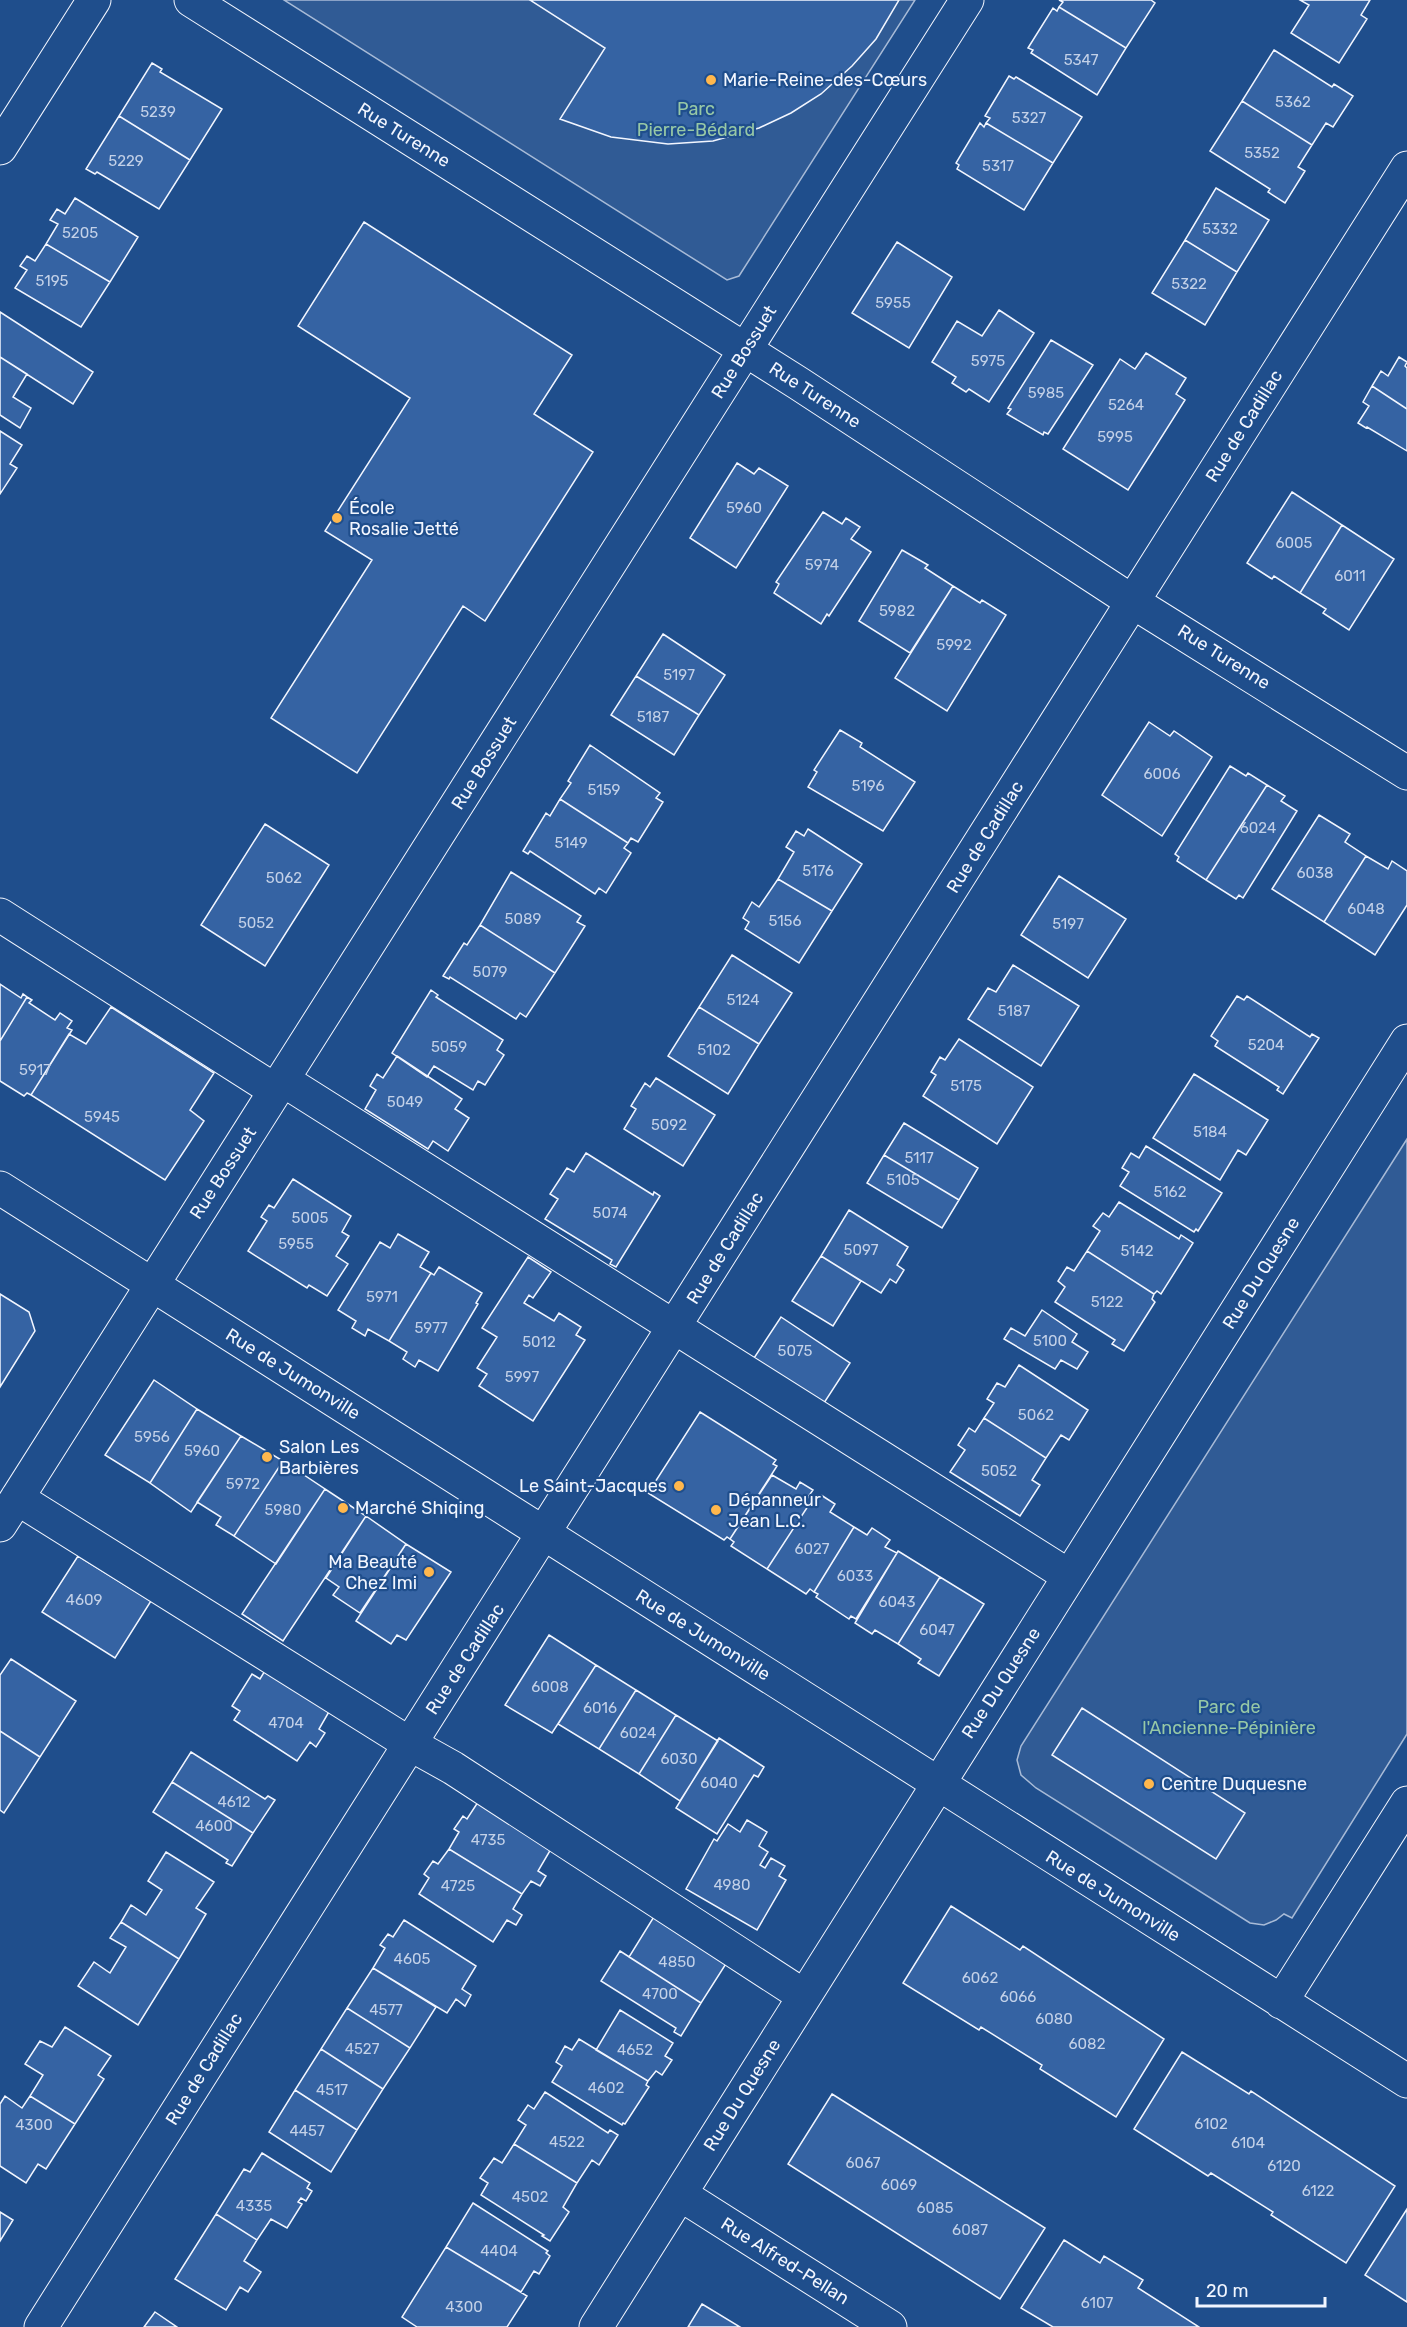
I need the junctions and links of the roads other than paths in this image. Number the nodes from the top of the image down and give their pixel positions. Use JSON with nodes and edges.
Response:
{"nodes":[{"id":1,"x":94,"y":0,"type":"edge"},
{"id":2,"x":191,"y":0,"type":"edge"},
{"id":3,"x":967,"y":0,"type":"edge"},
{"id":4,"x":0,"y":148,"type":"edge"},
{"id":5,"x":1407,"y":168,"type":"edge"},
{"id":6,"x":745,"y":351,"type":"junction"},
{"id":7,"x":1133,"y":602,"type":"junction"},
{"id":8,"x":1407,"y":773,"type":"edge"},
{"id":9,"x":0,"y":915,"type":"edge"},
{"id":10,"x":1407,"y":1041,"type":"edge"},
{"id":11,"x":279,"y":1085,"type":"junction"},
{"id":12,"x":0,"y":1188,"type":"edge"},
{"id":13,"x":152,"y":1285,"type":"junction"},
{"id":14,"x":676,"y":1327,"type":"junction"},
{"id":15,"x":17,"y":1498,"type":"junction"},
{"id":16,"x":0,"y":1525,"type":"edge"},
{"id":17,"x":544,"y":1534,"type":"junction"},
{"id":18,"x":1069,"y":1576,"type":"junction"},
{"id":19,"x":410,"y":1744,"type":"junction"},
{"id":20,"x":937,"y":1784,"type":"junction"},
{"id":21,"x":1407,"y":1803,"type":"edge"},
{"id":22,"x":804,"y":1996,"type":"junction"},
{"id":23,"x":1281,"y":2002,"type":"junction"},
{"id":24,"x":1407,"y":2081,"type":"edge"},
{"id":25,"x":681,"y":2194,"type":"junction"},
{"id":26,"x":41,"y":2327,"type":"edge"},
{"id":27,"x":596,"y":2327,"type":"edge"},
{"id":28,"x":890,"y":2327,"type":"edge"}],
"edges":[{"from":1,"to":4,"type":"street"},
{"from":2,"to":6,"type":"street","name":"Rue Turenne"},
{"from":3,"to":6,"type":"street","name":"Rue Bossuet"},
{"from":5,"to":7,"type":"street","name":"Rue de Cadillac"},
{"from":6,"to":7,"type":"street","name":"Rue Turenne"},
{"from":6,"to":11,"type":"street","name":"Rue Bossuet"},
{"from":7,"to":8,"type":"street","name":"Rue Turenne"},
{"from":7,"to":14,"type":"street","name":"Rue de Cadillac"},
{"from":9,"to":11,"type":"street"},
{"from":10,"to":18,"type":"street","name":"Rue Du Quesne"},
{"from":11,"to":13,"type":"street","name":"Rue Bossuet"},
{"from":11,"to":14,"type":"street"},
{"from":12,"to":13,"type":"street","name":"Rue de Jumonville"},
{"from":13,"to":15,"type":"street","name":"Rue Bossuet"},
{"from":13,"to":17,"type":"street","name":"Rue de Jumonville"},
{"from":14,"to":17,"type":"street","name":"Rue de Cadillac"},
{"from":14,"to":18,"type":"street"},
{"from":15,"to":16,"type":"street","name":"Rue Bossuet"},
{"from":15,"to":19,"type":"street"},
{"from":17,"to":19,"type":"street","name":"Rue de Cadillac"},
{"from":17,"to":20,"type":"street","name":"Rue de Jumonville"},
{"from":18,"to":20,"type":"street","name":"Rue Du Quesne"},
{"from":19,"to":22,"type":"street"},
{"from":19,"to":26,"type":"street","name":"Rue de Cadillac"},
{"from":20,"to":22,"type":"street","name":"Rue Du Quesne"},
{"from":20,"to":23,"type":"street","name":"Rue de Jumonville"},
{"from":21,"to":23,"type":"street"},
{"from":22,"to":25,"type":"street","name":"Rue Du Quesne"},
{"from":23,"to":24,"type":"street","name":"Rue de Jumonville"},
{"from":25,"to":27,"type":"street","name":"Rue Du Quesne"},
{"from":25,"to":28,"type":"street","name":"Rue Alfred-Pellan"}]}
